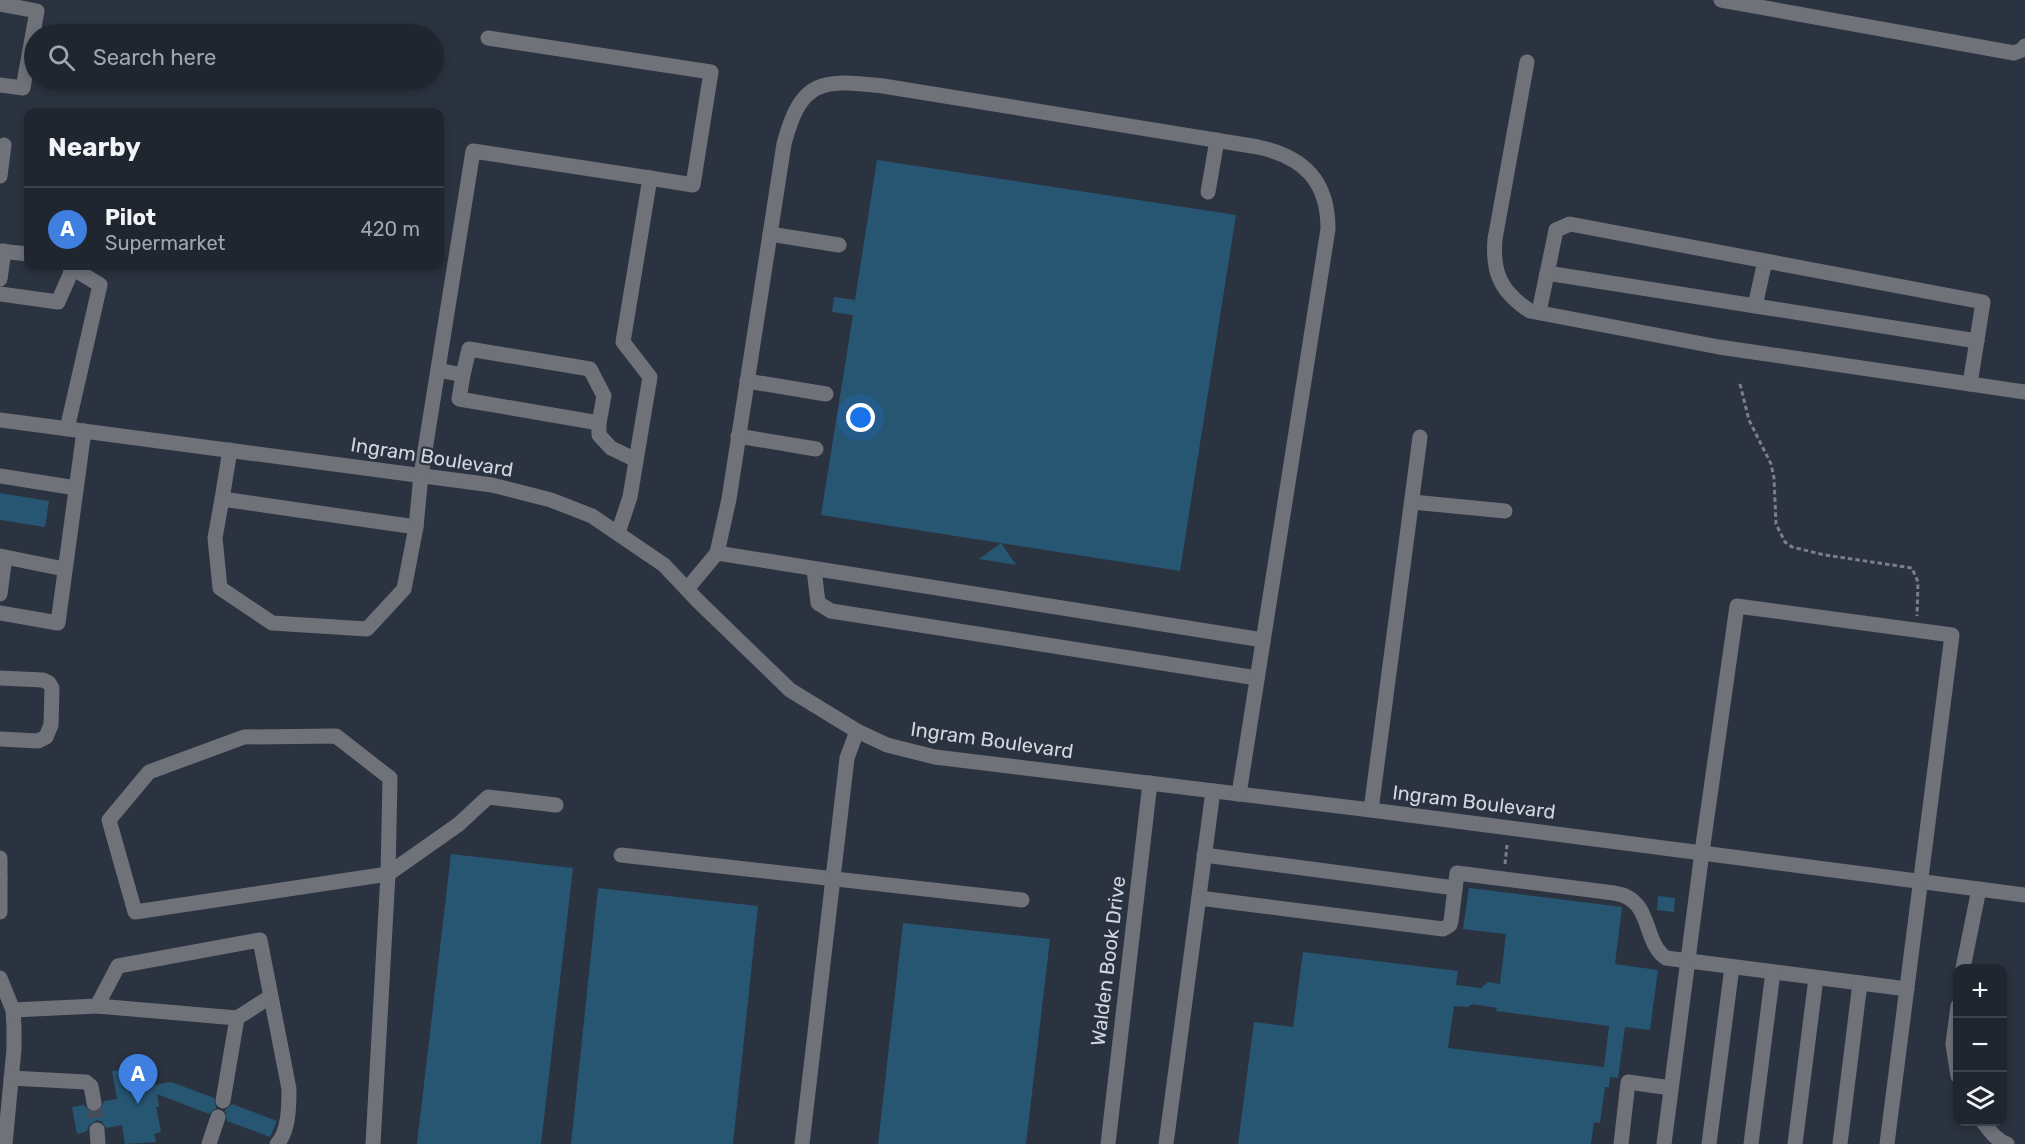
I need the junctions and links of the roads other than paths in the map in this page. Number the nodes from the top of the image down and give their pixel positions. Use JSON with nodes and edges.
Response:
{"nodes":[{"id":1,"x":1721,"y":0,"type":"edge"},
{"id":2,"x":0,"y":3,"type":"edge"},
{"id":3,"x":35,"y":24,"type":"edge"},
{"id":4,"x":488,"y":38,"type":"dead end"},
{"id":5,"x":2025,"y":46,"type":"edge"},
{"id":6,"x":1527,"y":62,"type":"dead end"},
{"id":7,"x":24,"y":82,"type":"edge"},
{"id":8,"x":0,"y":85,"type":"edge"},
{"id":9,"x":1217,"y":140,"type":"junction"},
{"id":10,"x":4,"y":145,"type":"dead end"},
{"id":11,"x":0,"y":176,"type":"edge"},
{"id":12,"x":650,"y":178,"type":"junction"},
{"id":13,"x":1208,"y":192,"type":"dead end"},
{"id":14,"x":770,"y":234,"type":"junction"},
{"id":15,"x":840,"y":245,"type":"dead end"},
{"id":16,"x":2,"y":251,"type":"edge"},
{"id":17,"x":24,"y":254,"type":"edge"},
{"id":18,"x":1765,"y":261,"type":"junction"},
{"id":19,"x":70,"y":270,"type":"edge"},
{"id":20,"x":76,"y":270,"type":"edge"},
{"id":21,"x":1547,"y":273,"type":"junction"},
{"id":22,"x":0,"y":279,"type":"edge"},
{"id":23,"x":0,"y":294,"type":"edge"},
{"id":24,"x":1755,"y":306,"type":"junction"},
{"id":25,"x":1539,"y":312,"type":"junction"},
{"id":26,"x":1977,"y":341,"type":"junction"},
{"id":27,"x":438,"y":370,"type":"junction"},
{"id":28,"x":463,"y":375,"type":"junction"},
{"id":29,"x":747,"y":381,"type":"junction"},
{"id":30,"x":1970,"y":384,"type":"junction"},
{"id":31,"x":2025,"y":392,"type":"edge"},
{"id":32,"x":826,"y":394,"type":"dead end"},
{"id":33,"x":0,"y":420,"type":"edge"},
{"id":34,"x":599,"y":423,"type":"junction"},
{"id":35,"x":67,"y":429,"type":"junction"},
{"id":36,"x":84,"y":431,"type":"junction"},
{"id":37,"x":738,"y":436,"type":"junction"},
{"id":38,"x":1420,"y":437,"type":"dead end"},
{"id":39,"x":816,"y":449,"type":"dead end"},
{"id":40,"x":230,"y":450,"type":"junction"},
{"id":41,"x":636,"y":460,"type":"junction"},
{"id":42,"x":420,"y":475,"type":"junction"},
{"id":43,"x":0,"y":476,"type":"edge"},
{"id":44,"x":76,"y":488,"type":"junction"},
{"id":45,"x":222,"y":499,"type":"junction"},
{"id":46,"x":1412,"y":501,"type":"junction"},
{"id":47,"x":1505,"y":511,"type":"dead end"},
{"id":48,"x":416,"y":526,"type":"junction"},
{"id":49,"x":618,"y":533,"type":"junction"},
{"id":50,"x":717,"y":553,"type":"junction"},
{"id":51,"x":2,"y":557,"type":"edge"},
{"id":52,"x":64,"y":569,"type":"junction"},
{"id":53,"x":814,"y":569,"type":"junction"},
{"id":54,"x":687,"y":590,"type":"junction"},
{"id":55,"x":0,"y":594,"type":"edge"},
{"id":56,"x":0,"y":613,"type":"edge"},
{"id":57,"x":1263,"y":640,"type":"junction"},
{"id":58,"x":0,"y":678,"type":"edge"},
{"id":59,"x":1257,"y":678,"type":"junction"},
{"id":60,"x":857,"y":731,"type":"junction"},
{"id":61,"x":0,"y":739,"type":"edge"},
{"id":62,"x":1150,"y":783,"type":"junction"},
{"id":63,"x":1213,"y":791,"type":"junction"},
{"id":64,"x":1239,"y":794,"type":"junction"},
{"id":65,"x":556,"y":805,"type":"dead end"},
{"id":66,"x":1371,"y":810,"type":"junction"},
{"id":67,"x":1702,"y":852,"type":"junction"},
{"id":68,"x":621,"y":855,"type":"dead end"},
{"id":69,"x":1204,"y":855,"type":"junction"},
{"id":70,"x":0,"y":858,"type":"edge"},
{"id":71,"x":0,"y":864,"type":"edge"},
{"id":72,"x":388,"y":874,"type":"junction"},
{"id":73,"x":832,"y":878,"type":"junction"},
{"id":74,"x":0,"y":879,"type":"edge"},
{"id":75,"x":1921,"y":882,"type":"junction"},
{"id":76,"x":1455,"y":888,"type":"junction"},
{"id":77,"x":1979,"y":889,"type":"junction"},
{"id":78,"x":2025,"y":895,"type":"edge"},
{"id":79,"x":1198,"y":898,"type":"junction"},
{"id":80,"x":1022,"y":900,"type":"dead end"},
{"id":81,"x":0,"y":912,"type":"edge"},
{"id":82,"x":1688,"y":962,"type":"junction"},
{"id":83,"x":1964,"y":964,"type":"edge"},
{"id":84,"x":1732,"y":967,"type":"junction"},
{"id":85,"x":1773,"y":972,"type":"junction"},
{"id":86,"x":0,"y":978,"type":"edge"},
{"id":87,"x":1816,"y":978,"type":"junction"},
{"id":88,"x":1860,"y":983,"type":"junction"},
{"id":89,"x":1907,"y":989,"type":"junction"},
{"id":90,"x":270,"y":997,"type":"junction"},
{"id":91,"x":97,"y":1006,"type":"junction"},
{"id":92,"x":13,"y":1010,"type":"junction"},
{"id":93,"x":237,"y":1018,"type":"junction"},
{"id":94,"x":1956,"y":1018,"type":"edge"},
{"id":95,"x":1957,"y":1072,"type":"edge"},
{"id":96,"x":11,"y":1078,"type":"junction"},
{"id":97,"x":1664,"y":1087,"type":"dead end"},
{"id":98,"x":224,"y":1101,"type":"dead end"},
{"id":99,"x":94,"y":1103,"type":"tunnel mouth"},
{"id":100,"x":218,"y":1117,"type":"dead end"},
{"id":101,"x":1986,"y":1126,"type":"edge"},
{"id":102,"x":5,"y":1144,"type":"edge"},
{"id":103,"x":209,"y":1144,"type":"edge"},
{"id":104,"x":276,"y":1144,"type":"edge"},
{"id":105,"x":373,"y":1144,"type":"edge"},
{"id":106,"x":802,"y":1144,"type":"edge"},
{"id":107,"x":1108,"y":1144,"type":"edge"},
{"id":108,"x":1166,"y":1144,"type":"edge"},
{"id":109,"x":1621,"y":1144,"type":"edge"},
{"id":110,"x":1664,"y":1144,"type":"edge"},
{"id":111,"x":1709,"y":1144,"type":"edge"},
{"id":112,"x":1752,"y":1144,"type":"edge"},
{"id":113,"x":1795,"y":1144,"type":"edge"},
{"id":114,"x":1840,"y":1144,"type":"edge"},
{"id":115,"x":1887,"y":1144,"type":"edge"},
{"id":116,"x":2007,"y":1144,"type":"edge"}],
"edges":[{"from":1,"to":5,"type":"street"},
{"from":2,"to":3,"type":"street"},
{"from":4,"to":12,"type":"street"},
{"from":6,"to":25,"type":"street"},
{"from":7,"to":8,"type":"street"},
{"from":9,"to":13,"type":"street"},
{"from":9,"to":14,"type":"street"},
{"from":9,"to":57,"type":"street"},
{"from":10,"to":11,"type":"street"},
{"from":12,"to":27,"type":"street"},
{"from":12,"to":41,"type":"street"},
{"from":14,"to":15,"type":"street"},
{"from":14,"to":29,"type":"street"},
{"from":16,"to":17,"type":"street"},
{"from":16,"to":22,"type":"street"},
{"from":18,"to":21,"type":"street"},
{"from":18,"to":24,"type":"street"},
{"from":18,"to":26,"type":"street"},
{"from":19,"to":23,"type":"street"},
{"from":20,"to":35,"type":"street"},
{"from":21,"to":24,"type":"street"},
{"from":21,"to":25,"type":"street"},
{"from":24,"to":26,"type":"street"},
{"from":25,"to":30,"type":"street"},
{"from":26,"to":30,"type":"street"},
{"from":27,"to":28,"type":"street"},
{"from":27,"to":42,"type":"street"},
{"from":28,"to":34,"type":"street"},
{"from":28,"to":34,"type":"street"},
{"from":29,"to":32,"type":"street"},
{"from":29,"to":37,"type":"street"},
{"from":30,"to":31,"type":"street"},
{"from":33,"to":35,"type":"street","name":"Ingram Boulevard"},
{"from":34,"to":41,"type":"street"},
{"from":35,"to":36,"type":"street","name":"Ingram Boulevard"},
{"from":36,"to":40,"type":"street","name":"Ingram Boulevard"},
{"from":36,"to":44,"type":"street"},
{"from":37,"to":39,"type":"street"},
{"from":37,"to":50,"type":"street"},
{"from":38,"to":46,"type":"street"},
{"from":40,"to":42,"type":"street","name":"Ingram Boulevard"},
{"from":40,"to":45,"type":"street"},
{"from":41,"to":49,"type":"street"},
{"from":42,"to":48,"type":"street"},
{"from":42,"to":49,"type":"street","name":"Ingram Boulevard"},
{"from":43,"to":44,"type":"street"},
{"from":44,"to":52,"type":"street"},
{"from":45,"to":48,"type":"street"},
{"from":45,"to":48,"type":"street"},
{"from":46,"to":47,"type":"street"},
{"from":46,"to":66,"type":"street"},
{"from":49,"to":54,"type":"street","name":"Ingram Boulevard"},
{"from":50,"to":53,"type":"street"},
{"from":50,"to":54,"type":"street"},
{"from":51,"to":52,"type":"street"},
{"from":51,"to":55,"type":"street"},
{"from":52,"to":56,"type":"street"},
{"from":53,"to":57,"type":"street"},
{"from":53,"to":59,"type":"street"},
{"from":54,"to":60,"type":"street","name":"Ingram Boulevard"},
{"from":57,"to":59,"type":"street"},
{"from":58,"to":61,"type":"street"},
{"from":59,"to":64,"type":"street"},
{"from":60,"to":62,"type":"street","name":"Ingram Boulevard"},
{"from":60,"to":73,"type":"street"},
{"from":62,"to":63,"type":"street","name":"Ingram Boulevard"},
{"from":62,"to":107,"type":"street","name":"Walden Book Drive"},
{"from":63,"to":64,"type":"street","name":"Ingram Boulevard"},
{"from":63,"to":69,"type":"street"},
{"from":64,"to":66,"type":"street","name":"Ingram Boulevard"},
{"from":65,"to":72,"type":"street"},
{"from":66,"to":67,"type":"street","name":"Ingram Boulevard"},
{"from":67,"to":75,"type":"street","name":"Ingram Boulevard"},
{"from":67,"to":75,"type":"street"},
{"from":67,"to":82,"type":"street"},
{"from":68,"to":73,"type":"street"},
{"from":69,"to":76,"type":"street"},
{"from":69,"to":79,"type":"street"},
{"from":70,"to":71,"type":"street"},
{"from":71,"to":74,"type":"street"},
{"from":72,"to":72,"type":"street"},
{"from":72,"to":105,"type":"street"},
{"from":73,"to":80,"type":"street"},
{"from":73,"to":106,"type":"street"},
{"from":74,"to":81,"type":"street"},
{"from":75,"to":77,"type":"street","name":"Ingram Boulevard"},
{"from":75,"to":89,"type":"street"},
{"from":76,"to":79,"type":"street"},
{"from":76,"to":82,"type":"street"},
{"from":77,"to":78,"type":"street","name":"Ingram Boulevard"},
{"from":77,"to":83,"type":"street"},
{"from":79,"to":108,"type":"street"},
{"from":82,"to":84,"type":"street"},
{"from":82,"to":110,"type":"street"},
{"from":84,"to":85,"type":"street"},
{"from":84,"to":111,"type":"street"},
{"from":85,"to":87,"type":"street"},
{"from":85,"to":112,"type":"street"},
{"from":86,"to":92,"type":"street"},
{"from":87,"to":88,"type":"street"},
{"from":87,"to":113,"type":"street"},
{"from":88,"to":89,"type":"street"},
{"from":88,"to":114,"type":"street"},
{"from":89,"to":115,"type":"street"},
{"from":90,"to":91,"type":"street"},
{"from":90,"to":93,"type":"street"},
{"from":90,"to":104,"type":"street"},
{"from":91,"to":92,"type":"street"},
{"from":91,"to":93,"type":"street"},
{"from":92,"to":96,"type":"street"},
{"from":93,"to":98,"type":"street"},
{"from":94,"to":95,"type":"street"},
{"from":96,"to":99,"type":"street"},
{"from":96,"to":102,"type":"street"},
{"from":97,"to":109,"type":"street"},
{"from":100,"to":103,"type":"street"},
{"from":101,"to":116,"type":"street"}]}
